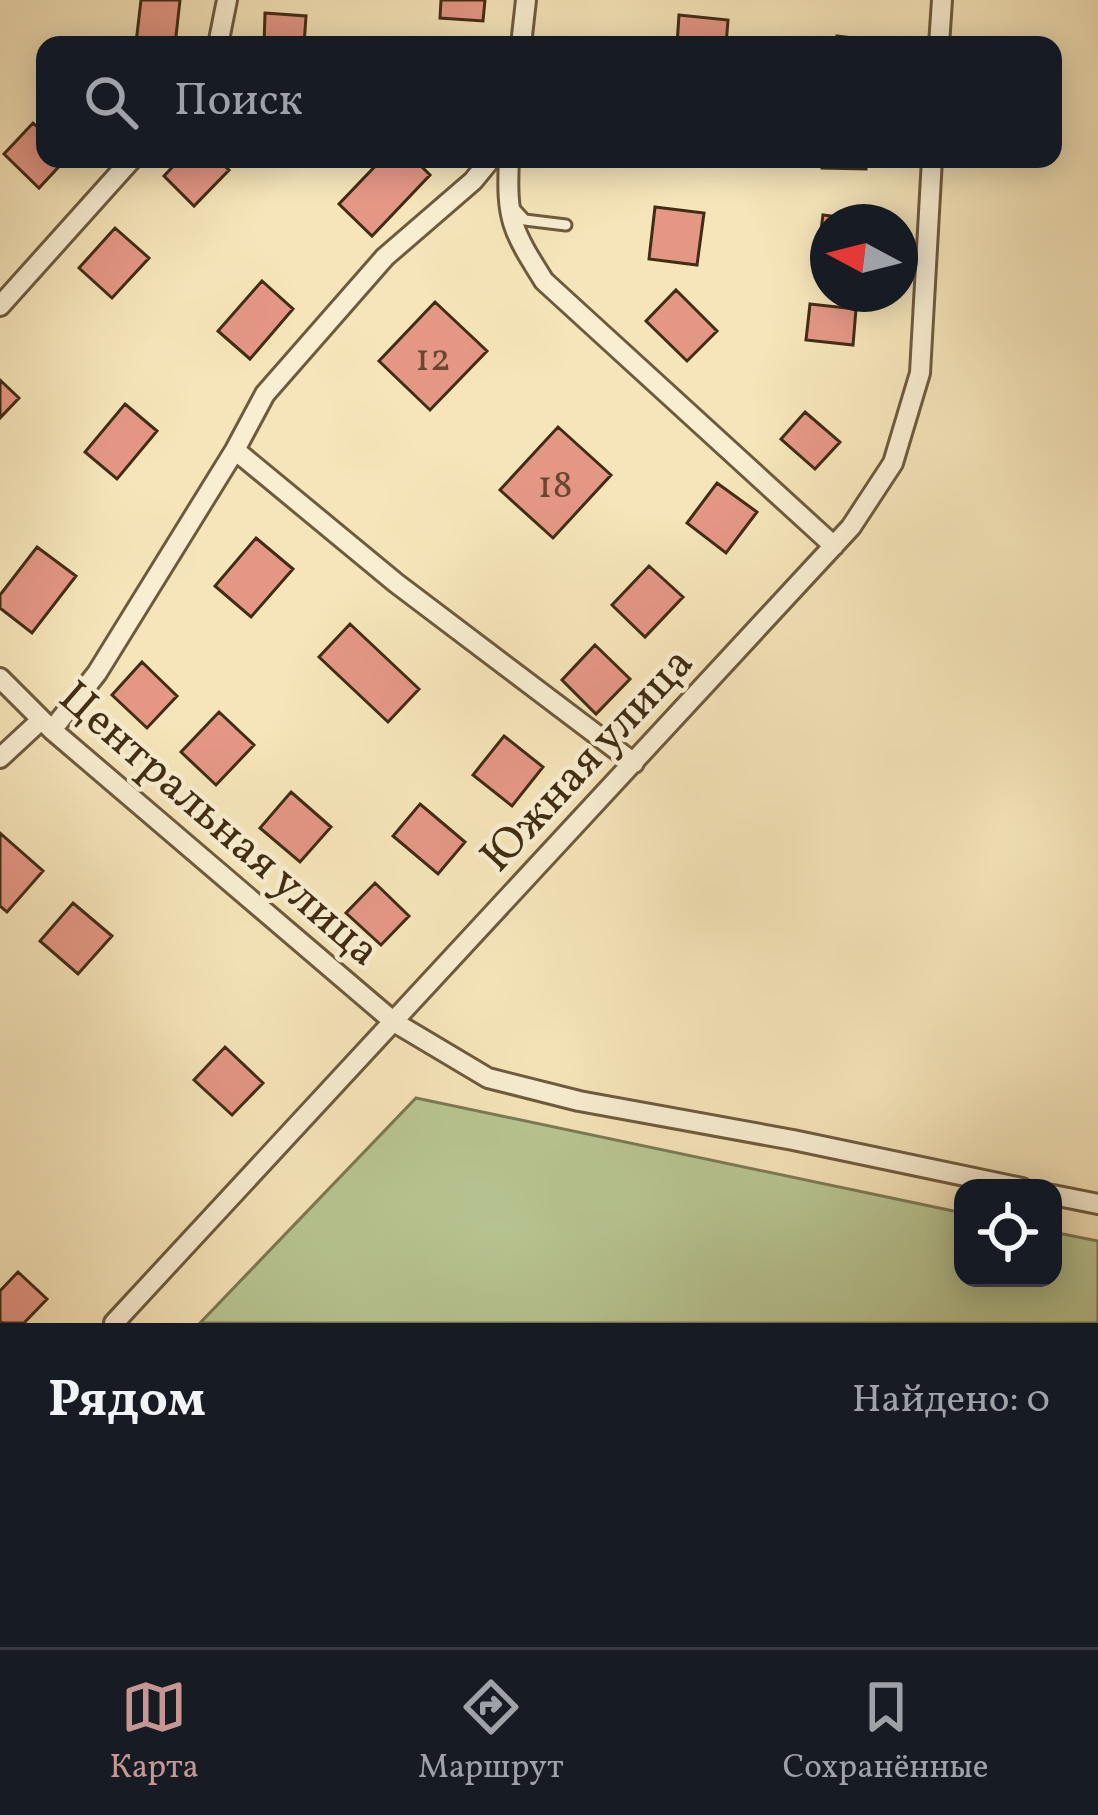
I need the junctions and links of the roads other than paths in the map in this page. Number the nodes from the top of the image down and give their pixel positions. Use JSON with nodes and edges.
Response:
{"nodes":[{"id":1,"x":227,"y":0,"type":"edge"},
{"id":2,"x":526,"y":0,"type":"edge"},
{"id":3,"x":942,"y":0,"type":"edge"},
{"id":4,"x":220,"y":36,"type":"edge"},
{"id":5,"x":522,"y":36,"type":"edge"},
{"id":6,"x":940,"y":36,"type":"edge"},
{"id":7,"x":124,"y":168,"type":"edge"},
{"id":8,"x":484,"y":168,"type":"edge"},
{"id":9,"x":509,"y":168,"type":"edge"},
{"id":10,"x":931,"y":168,"type":"edge"},
{"id":11,"x":507,"y":201,"type":"junction"},
{"id":12,"x":566,"y":225,"type":"dead end"},
{"id":13,"x":0,"y":306,"type":"edge"},
{"id":14,"x":235,"y":450,"type":"junction"},
{"id":15,"x":834,"y":546,"type":"junction"},
{"id":16,"x":0,"y":678,"type":"edge"},
{"id":17,"x":46,"y":725,"type":"junction"},
{"id":18,"x":0,"y":758,"type":"edge"},
{"id":19,"x":634,"y":763,"type":"junction"},
{"id":20,"x":394,"y":1022,"type":"junction"},
{"id":21,"x":979,"y":1179,"type":"edge"},
{"id":22,"x":1062,"y":1197,"type":"edge"},
{"id":23,"x":1098,"y":1204,"type":"edge"},
{"id":24,"x":114,"y":1323,"type":"edge"}],
"edges":[{"from":1,"to":4,"type":"street"},
{"from":2,"to":5,"type":"street"},
{"from":3,"to":6,"type":"street"},
{"from":7,"to":13,"type":"street"},
{"from":8,"to":14,"type":"street"},
{"from":9,"to":11,"type":"street"},
{"from":10,"to":15,"type":"street","name":"Южная улица"},
{"from":11,"to":12,"type":"lane"},
{"from":11,"to":15,"type":"street"},
{"from":14,"to":17,"type":"street"},
{"from":14,"to":19,"type":"street"},
{"from":15,"to":19,"type":"street","name":"Южная улица"},
{"from":16,"to":17,"type":"street","name":"Центральная улица"},
{"from":17,"to":18,"type":"street"},
{"from":17,"to":20,"type":"street","name":"Центральная улица"},
{"from":19,"to":20,"type":"street","name":"Южная улица"},
{"from":20,"to":21,"type":"street","name":"Центральная улица"},
{"from":20,"to":24,"type":"street","name":"Южная улица"},
{"from":22,"to":23,"type":"street"}]}
